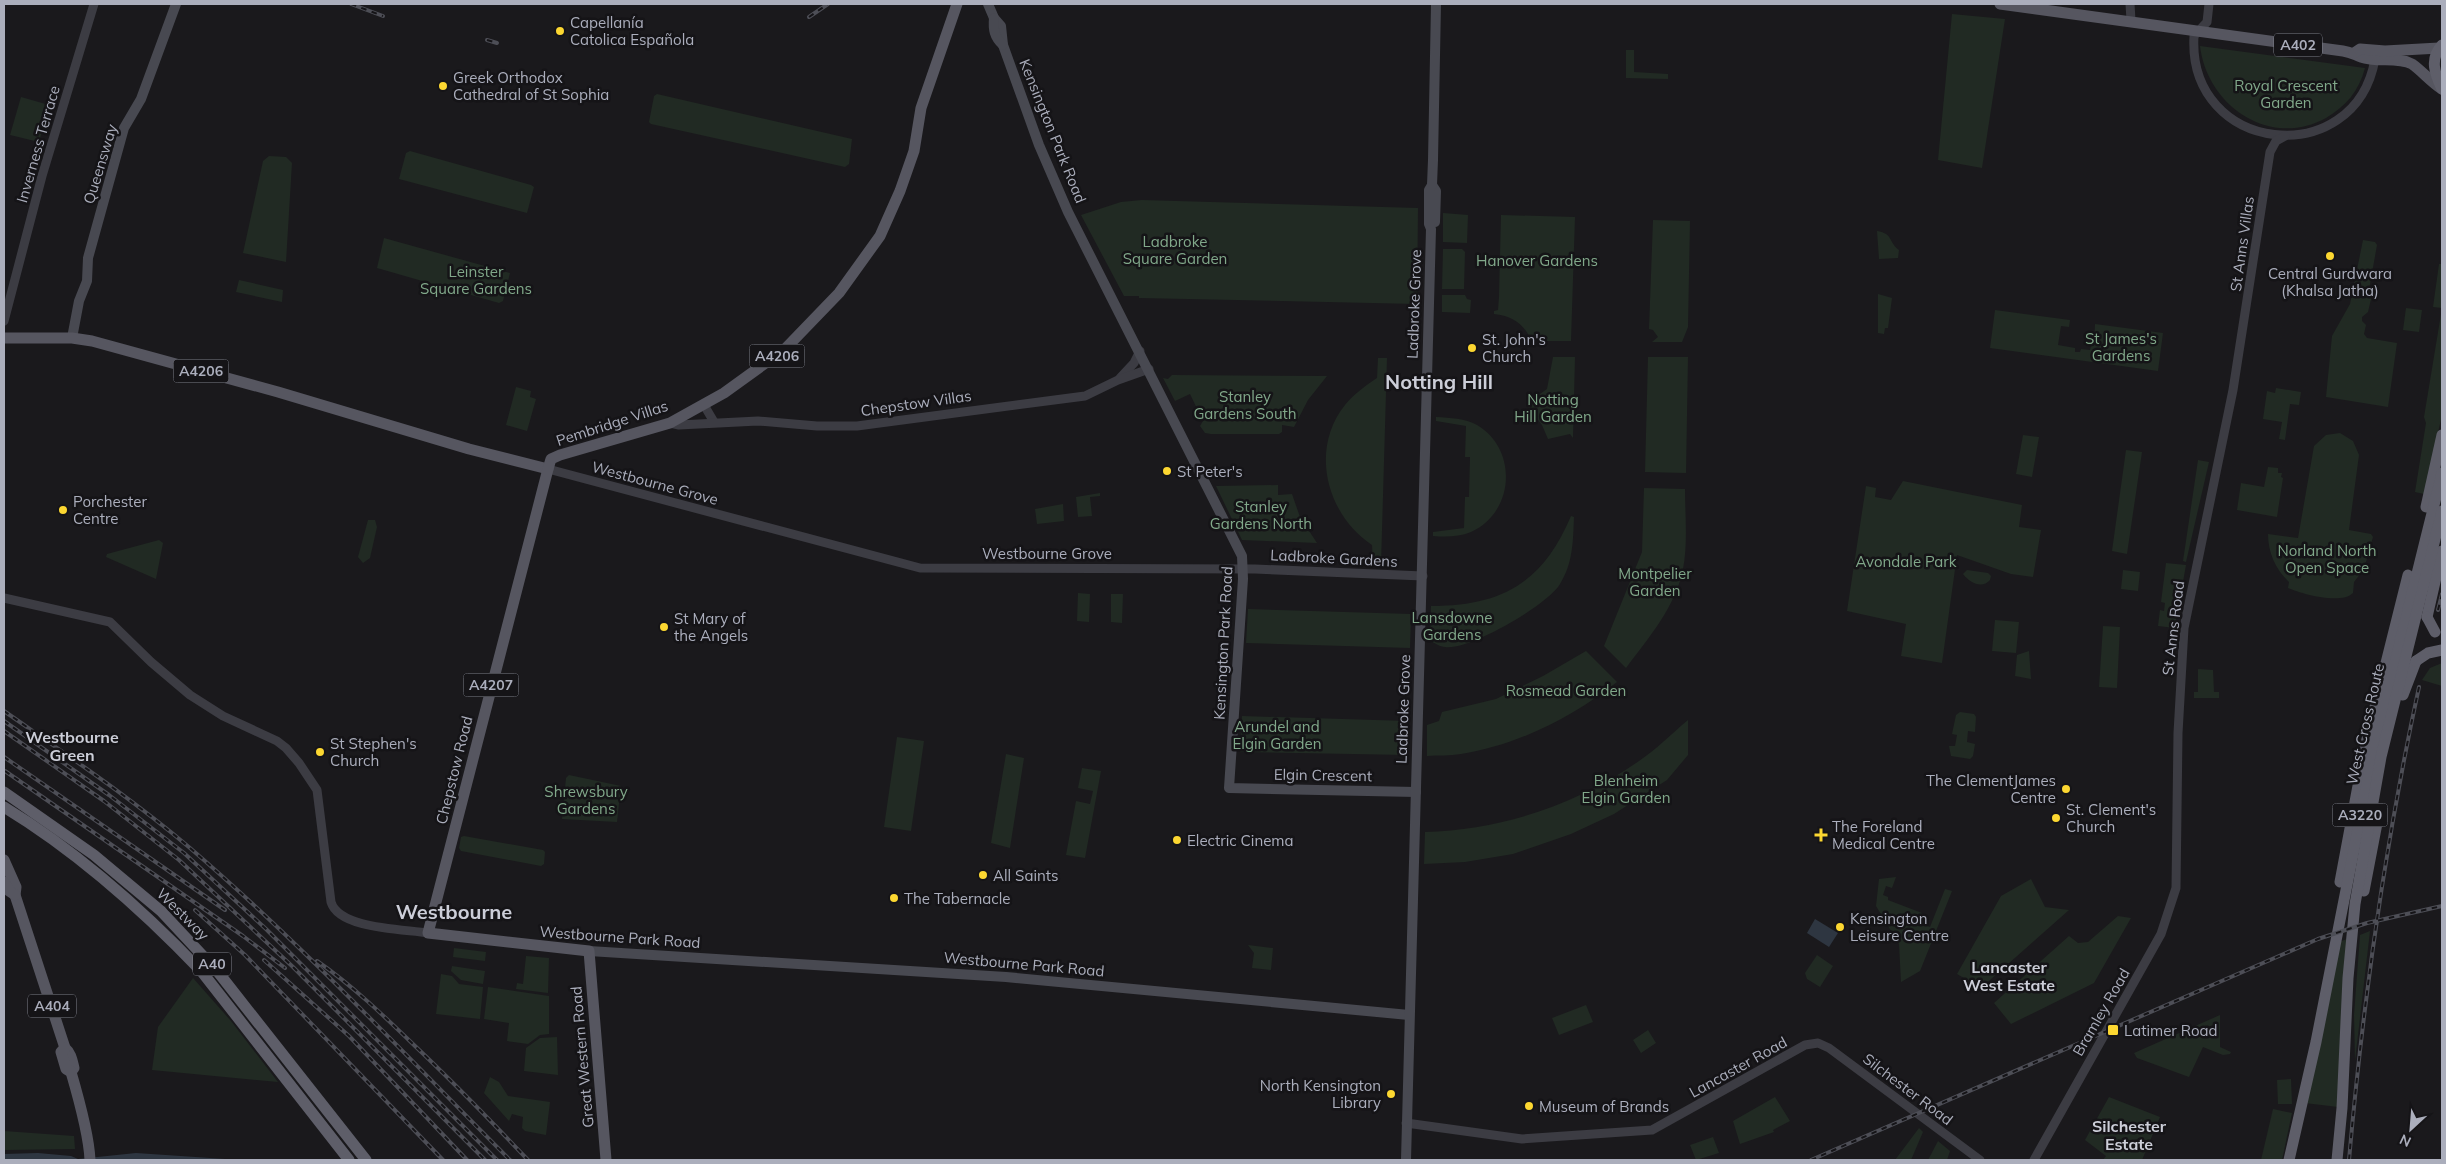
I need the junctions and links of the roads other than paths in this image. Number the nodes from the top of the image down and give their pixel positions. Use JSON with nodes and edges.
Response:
{"nodes":[{"id":1,"x":94,"y":4,"type":"edge"},
{"id":2,"x":176,"y":4,"type":"edge"},
{"id":3,"x":957,"y":4,"type":"edge"},
{"id":4,"x":988,"y":4,"type":"edge"},
{"id":5,"x":1436,"y":4,"type":"edge"},
{"id":6,"x":2000,"y":4,"type":"edge"},
{"id":7,"x":2130,"y":4,"type":"edge"},
{"id":8,"x":2209,"y":4,"type":"edge"},
{"id":9,"x":2131,"y":20,"type":"junction"},
{"id":10,"x":2198,"y":30,"type":"junction"},
{"id":11,"x":2441,"y":46,"type":"edge"},
{"id":12,"x":2354,"y":53,"type":"junction"},
{"id":13,"x":2375,"y":59,"type":"junction"},
{"id":14,"x":2442,"y":89,"type":"edge"},
{"id":15,"x":2262,"y":133,"type":"junction"},
{"id":16,"x":2285,"y":136,"type":"junction"},
{"id":17,"x":2270,"y":152,"type":"junction"},
{"id":18,"x":4,"y":321,"type":"edge"},
{"id":19,"x":4,"y":338,"type":"edge"},
{"id":20,"x":72,"y":338,"type":"junction"},
{"id":21,"x":1140,"y":351,"type":"junction"},
{"id":22,"x":1149,"y":369,"type":"junction"},
{"id":23,"x":1118,"y":380,"type":"junction"},
{"id":24,"x":2233,"y":390,"type":"joint"},
{"id":25,"x":704,"y":405,"type":"junction"},
{"id":26,"x":714,"y":422,"type":"junction"},
{"id":27,"x":670,"y":423,"type":"junction"},
{"id":28,"x":2442,"y":435,"type":"edge"},
{"id":29,"x":548,"y":469,"type":"junction"},
{"id":30,"x":2442,"y":473,"type":"edge"},
{"id":31,"x":2442,"y":511,"type":"edge"},
{"id":32,"x":2442,"y":551,"type":"edge"},
{"id":33,"x":1243,"y":569,"type":"junction"},
{"id":34,"x":1423,"y":576,"type":"junction"},
{"id":35,"x":4,"y":598,"type":"edge"},
{"id":36,"x":2435,"y":632,"type":"dead end"},
{"id":37,"x":2442,"y":650,"type":"edge"},
{"id":38,"x":1229,"y":788,"type":"joint"},
{"id":39,"x":4,"y":791,"type":"edge"},
{"id":40,"x":1416,"y":792,"type":"junction"},
{"id":41,"x":4,"y":807,"type":"edge"},
{"id":42,"x":4,"y":860,"type":"edge"},
{"id":43,"x":2176,"y":873,"type":"joint"},
{"id":44,"x":4,"y":882,"type":"edge"},
{"id":45,"x":15,"y":895,"type":"junction"},
{"id":46,"x":428,"y":933,"type":"junction"},
{"id":47,"x":589,"y":951,"type":"junction"},
{"id":48,"x":2348,"y":978,"type":"junction"},
{"id":49,"x":2325,"y":992,"type":"junction"},
{"id":50,"x":1409,"y":1015,"type":"junction"},
{"id":51,"x":1818,"y":1043,"type":"joint"},
{"id":52,"x":1406,"y":1122,"type":"junction"},
{"id":53,"x":90,"y":1156,"type":"edge"},
{"id":54,"x":349,"y":1160,"type":"edge"},
{"id":55,"x":366,"y":1160,"type":"edge"},
{"id":56,"x":606,"y":1160,"type":"edge"},
{"id":57,"x":1406,"y":1160,"type":"edge"},
{"id":58,"x":1980,"y":1160,"type":"edge"},
{"id":59,"x":2034,"y":1160,"type":"edge"},
{"id":60,"x":2290,"y":1160,"type":"edge"},
{"id":61,"x":2337,"y":1160,"type":"edge"}],
"edges":[{"from":1,"to":18,"type":"street","name":"Inverness Terrace"},
{"from":2,"to":20,"type":"main road","name":"Queensway"},
{"from":3,"to":25,"type":"main road","name":"Pembridge Villas","number":"A4206"},
{"from":4,"to":21,"type":"main road","name":"Kensington Park Road"},
{"from":5,"to":34,"type":"main road","name":"Ladbroke Grove"},
{"from":6,"to":9,"type":"main road","number":"A402"},
{"from":7,"to":9,"type":"street"},
{"from":8,"to":10,"type":"street"},
{"from":9,"to":10,"type":"main road","number":"A402"},
{"from":10,"to":12,"type":"main road","number":"A402"},
{"from":10,"to":15,"type":"street"},
{"from":11,"to":12,"type":"main road","number":"A402"},
{"from":11,"to":14,"type":"highway"},
{"from":12,"to":13,"type":"main road","number":"A402"},
{"from":13,"to":14,"type":"main road","number":"A402"},
{"from":13,"to":16,"type":"street"},
{"from":15,"to":16,"type":"street"},
{"from":15,"to":17,"type":"street"},
{"from":16,"to":17,"type":"street"},
{"from":17,"to":24,"type":"street","name":"St Anns Villas"},
{"from":19,"to":20,"type":"main road","number":"A4206"},
{"from":20,"to":29,"type":"main road","name":"Westbourne Grove","number":"A4206"},
{"from":21,"to":22,"type":"main road","name":"Kensington Park Road"},
{"from":21,"to":23,"type":"street","name":"Chepstow Villas"},
{"from":22,"to":23,"type":"street","name":"Chepstow Villas"},
{"from":22,"to":33,"type":"main road","name":"Kensington Park Road"},
{"from":23,"to":26,"type":"street","name":"Chepstow Villas"},
{"from":24,"to":43,"type":"street","name":"St Anns Road"},
{"from":25,"to":26,"type":"street"},
{"from":25,"to":27,"type":"main road","name":"Pembridge Villas","number":"A4206"},
{"from":26,"to":27,"type":"street","name":"Chepstow Villas"},
{"from":27,"to":29,"type":"main road","name":"Pembridge Villas","number":"A4206"},
{"from":28,"to":49,"type":"highway","number":"A3220"},
{"from":29,"to":33,"type":"street","name":"Westbourne Grove"},
{"from":29,"to":46,"type":"main road","name":"Chepstow Road","number":"A4207"},
{"from":30,"to":49,"type":"highway","name":"West Cross Route","number":"A3220"},
{"from":31,"to":48,"type":"highway","name":"West Cross Route","number":"A3220"},
{"from":32,"to":36,"type":"highway","bridge":true},
{"from":33,"to":34,"type":"street","name":"Ladbroke Gardens"},
{"from":33,"to":38,"type":"main road","name":"Kensington Park Road"},
{"from":34,"to":40,"type":"main road","name":"Ladbroke Grove"},
{"from":35,"to":46,"type":"street","name":"Westbourne Park Road"},
{"from":37,"to":48,"type":"highway","number":"A3220","bridge":true},
{"from":38,"to":40,"type":"main road","name":"Elgin Crescent"},
{"from":39,"to":55,"type":"highway","name":"Westway","number":"A40"},
{"from":40,"to":50,"type":"main road","name":"Ladbroke Grove"},
{"from":41,"to":54,"type":"highway","name":"Westway","number":"A40"},
{"from":42,"to":45,"type":"main road","number":"A404"},
{"from":43,"to":59,"type":"street","name":"Bramley Road"},
{"from":44,"to":45,"type":"main road","number":"A404"},
{"from":45,"to":53,"type":"main road","number":"A404"},
{"from":46,"to":47,"type":"main road","name":"Westbourne Park Road"},
{"from":47,"to":50,"type":"main road","name":"Westbourne Park Road"},
{"from":47,"to":56,"type":"main road","name":"Great Western Road"},
{"from":48,"to":61,"type":"highway","name":"West Cross Route","number":"A3220"},
{"from":49,"to":60,"type":"highway","name":"West Cross Route","number":"A3220"},
{"from":50,"to":52,"type":"main road","name":"Ladbroke Grove"},
{"from":51,"to":52,"type":"street","name":"Lancaster Road"},
{"from":51,"to":58,"type":"street","name":"Silchester Road"},
{"from":52,"to":57,"type":"main road","name":"Ladbroke Grove"}]}
